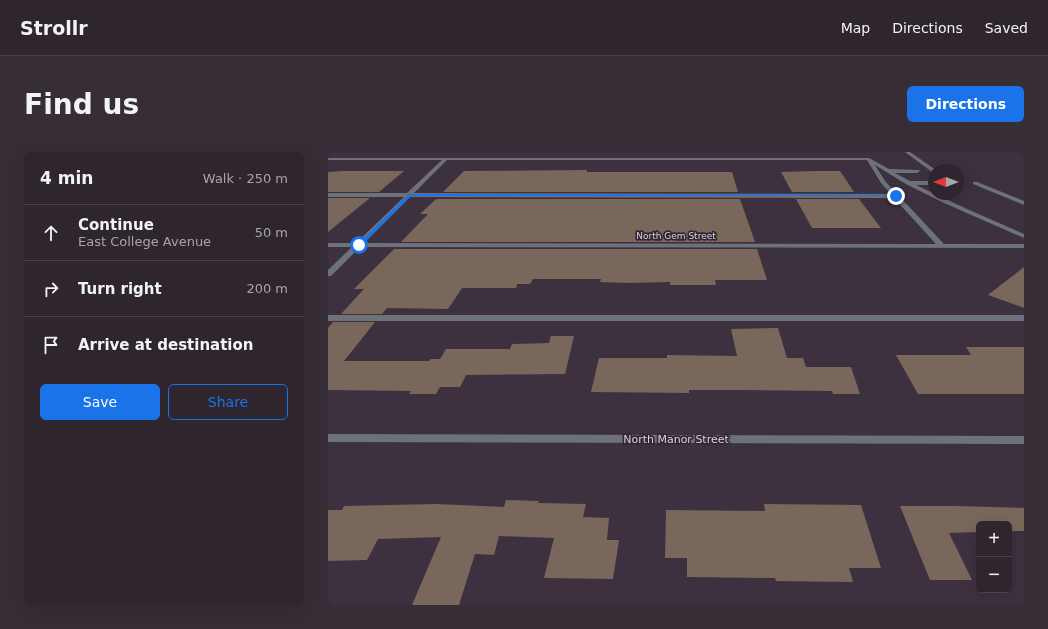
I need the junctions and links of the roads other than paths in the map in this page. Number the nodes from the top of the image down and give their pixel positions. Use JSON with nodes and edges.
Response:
{"nodes":[{"id":1,"x":861,"y":152,"type":"edge"},
{"id":2,"x":907,"y":152,"type":"edge"},
{"id":3,"x":328,"y":159,"type":"edge"},
{"id":4,"x":446,"y":159,"type":"junction"},
{"id":5,"x":869,"y":159,"type":"junction"},
{"id":6,"x":928,"y":167,"type":"edge"},
{"id":7,"x":888,"y":171,"type":"junction"},
{"id":8,"x":916,"y":171,"type":"dead end"},
{"id":9,"x":908,"y":183,"type":"junction"},
{"id":10,"x":928,"y":183,"type":"edge"},
{"id":11,"x":975,"y":183,"type":"dead end"},
{"id":12,"x":328,"y":195,"type":"edge"},
{"id":13,"x":410,"y":195,"type":"junction"},
{"id":14,"x":896,"y":196,"type":"junction"},
{"id":15,"x":1024,"y":203,"type":"edge"},
{"id":16,"x":1024,"y":236,"type":"edge"},
{"id":17,"x":328,"y":245,"type":"edge"},
{"id":18,"x":359,"y":245,"type":"junction"},
{"id":19,"x":942,"y":245,"type":"junction"},
{"id":20,"x":1024,"y":246,"type":"edge"},
{"id":21,"x":328,"y":274,"type":"edge"},
{"id":22,"x":328,"y":318,"type":"edge"},
{"id":23,"x":1024,"y":318,"type":"edge"},
{"id":24,"x":328,"y":438,"type":"edge"},
{"id":25,"x":1024,"y":440,"type":"edge"}],
"edges":[{"from":1,"to":5,"type":"street"},
{"from":2,"to":6,"type":"street"},
{"from":3,"to":4,"type":"street"},
{"from":4,"to":5,"type":"street"},
{"from":4,"to":13,"type":"street"},
{"from":5,"to":7,"type":"street"},
{"from":5,"to":14,"type":"street"},
{"from":7,"to":8,"type":"street"},
{"from":7,"to":9,"type":"street"},
{"from":9,"to":10,"type":"street"},
{"from":9,"to":16,"type":"street"},
{"from":11,"to":15,"type":"street"},
{"from":12,"to":13,"type":"street"},
{"from":13,"to":14,"type":"street"},
{"from":13,"to":18,"type":"street"},
{"from":14,"to":19,"type":"street"},
{"from":17,"to":18,"type":"street","name":"North Gem Street"},
{"from":18,"to":19,"type":"street","name":"North Gem Street"},
{"from":18,"to":21,"type":"street"},
{"from":19,"to":20,"type":"street","name":"North Gem Street"},
{"from":22,"to":23,"type":"street"},
{"from":24,"to":25,"type":"street","name":"North Manor Street"}]}
